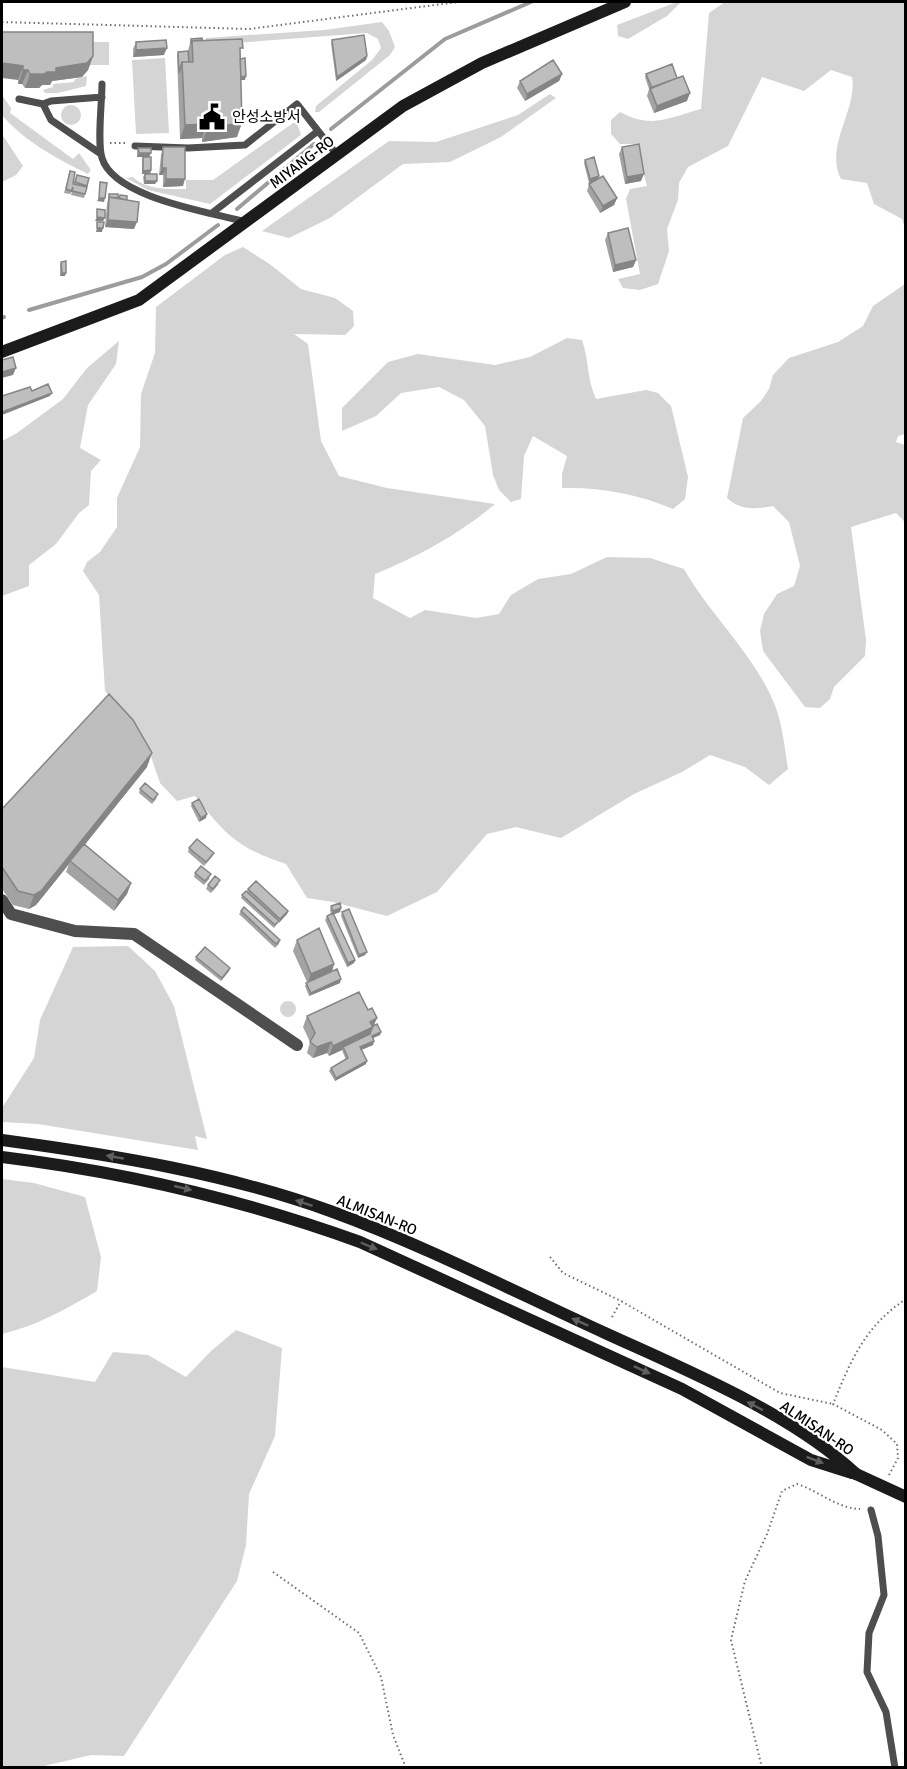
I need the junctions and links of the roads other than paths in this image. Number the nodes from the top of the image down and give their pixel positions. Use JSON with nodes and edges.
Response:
{"nodes":[{"id":1,"x":625,"y":2,"type":"edge"},
{"id":2,"x":102,"y":84,"type":"dead end"},
{"id":3,"x":102,"y":97,"type":"junction"},
{"id":4,"x":19,"y":99,"type":"dead end"},
{"id":5,"x":43,"y":104,"type":"junction"},
{"id":6,"x":318,"y":130,"type":"junction"},
{"id":7,"x":135,"y":146,"type":"road end"},
{"id":8,"x":101,"y":154,"type":"junction"},
{"id":9,"x":337,"y":155,"type":"junction"},
{"id":10,"x":212,"y":213,"type":"junction"},
{"id":11,"x":246,"y":222,"type":"junction"},
{"id":12,"x":2,"y":352,"type":"edge"},
{"id":13,"x":2,"y":900,"type":"edge"},
{"id":14,"x":297,"y":1045,"type":"dead end"},
{"id":15,"x":2,"y":1140,"type":"edge"},
{"id":16,"x":2,"y":1157,"type":"edge"},
{"id":17,"x":856,"y":1474,"type":"junction"},
{"id":18,"x":906,"y":1497,"type":"edge"},
{"id":19,"x":871,"y":1510,"type":"road end"},
{"id":20,"x":895,"y":1767,"type":"edge"}],
"edges":[{"from":1,"to":9,"type":"main road","name":"MIYANG-RO"},
{"from":2,"to":3,"type":"lane"},
{"from":3,"to":5,"type":"lane"},
{"from":3,"to":8,"type":"lane"},
{"from":4,"to":5,"type":"lane"},
{"from":5,"to":8,"type":"lane"},
{"from":6,"to":7,"type":"lane"},
{"from":6,"to":9,"type":"lane"},
{"from":6,"to":10,"type":"lane"},
{"from":8,"to":10,"type":"lane"},
{"from":9,"to":11,"type":"main road","name":"MIYANG-RO"},
{"from":10,"to":11,"type":"lane"},
{"from":11,"to":12,"type":"main road","name":"MIYANG-RO"},
{"from":13,"to":14,"type":"street"},
{"from":17,"to":15,"type":"main road","name":"ALMISAN-RO","one_way":true},
{"from":16,"to":17,"type":"main road","name":"ALMISAN-RO","one_way":true},
{"from":17,"to":18,"type":"main road","bridge":true},
{"from":19,"to":20,"type":"lane"}]}
